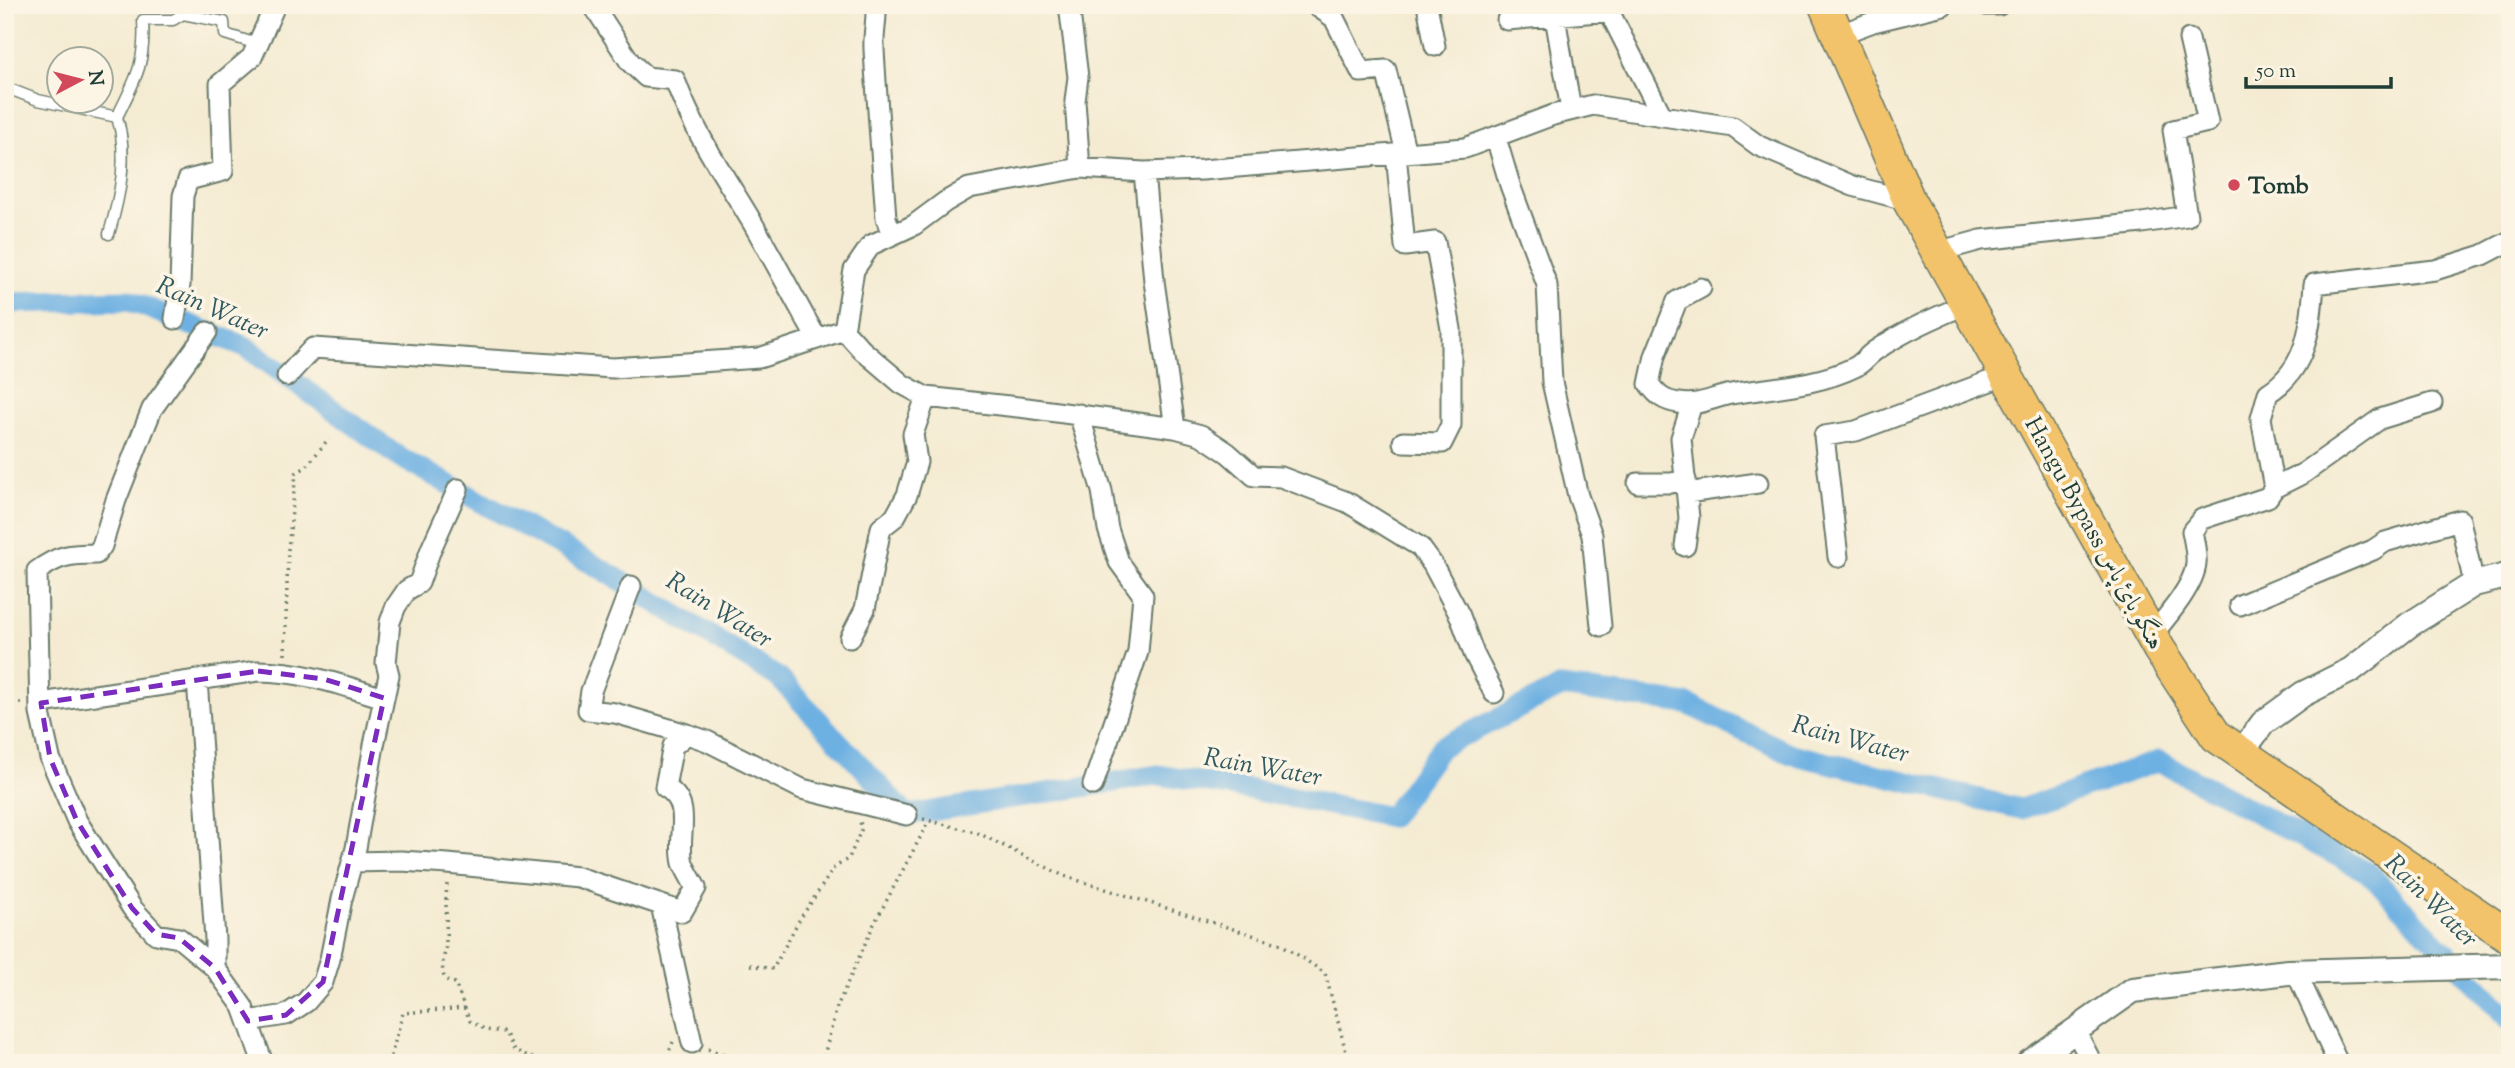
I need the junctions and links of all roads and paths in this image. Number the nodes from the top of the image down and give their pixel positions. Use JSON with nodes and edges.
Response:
{"nodes":[{"id":1,"x":272,"y":5,"type":"edge"},
{"id":2,"x":593,"y":5,"type":"edge"},
{"id":3,"x":876,"y":5,"type":"edge"},
{"id":4,"x":1069,"y":5,"type":"edge"},
{"id":5,"x":1315,"y":5,"type":"edge"},
{"id":6,"x":1427,"y":5,"type":"edge"},
{"id":7,"x":1825,"y":5,"type":"edge"},
{"id":8,"x":1943,"y":5,"type":"edge"},
{"id":9,"x":1987,"y":5,"type":"edge"},
{"id":10,"x":1999,"y":5,"type":"edge"},
{"id":11,"x":1554,"y":11,"type":"edge"},
{"id":12,"x":1507,"y":20,"type":"dead end"},
{"id":13,"x":1838,"y":35,"type":"junction"},
{"id":14,"x":2189,"y":39,"type":"dead end"},
{"id":15,"x":257,"y":44,"type":"junction"},
{"id":16,"x":1436,"y":46,"type":"dead end"},
{"id":17,"x":5,"y":91,"type":"edge"},
{"id":18,"x":1571,"y":110,"type":"junction"},
{"id":19,"x":1662,"y":116,"type":"junction"},
{"id":20,"x":117,"y":117,"type":"junction"},
{"id":21,"x":1496,"y":138,"type":"junction"},
{"id":22,"x":1401,"y":154,"type":"junction"},
{"id":23,"x":1080,"y":168,"type":"junction"},
{"id":24,"x":1144,"y":172,"type":"junction"},
{"id":25,"x":1909,"y":201,"type":"junction"},
{"id":26,"x":109,"y":234,"type":"dead end"},
{"id":27,"x":892,"y":235,"type":"junction"},
{"id":28,"x":2510,"y":241,"type":"edge"},
{"id":29,"x":1937,"y":252,"type":"junction"},
{"id":30,"x":1701,"y":288,"type":"dead end"},
{"id":31,"x":1967,"y":304,"type":"junction"},
{"id":32,"x":175,"y":319,"type":"dead end"},
{"id":33,"x":844,"y":330,"type":"junction"},
{"id":34,"x":207,"y":332,"type":"dead end"},
{"id":35,"x":817,"y":339,"type":"junction"},
{"id":36,"x":2006,"y":375,"type":"junction"},
{"id":37,"x":287,"y":376,"type":"dead end"},
{"id":38,"x":926,"y":397,"type":"junction"},
{"id":39,"x":2432,"y":402,"type":"dead end"},
{"id":40,"x":1692,"y":404,"type":"junction"},
{"id":41,"x":1079,"y":414,"type":"junction"},
{"id":42,"x":1175,"y":428,"type":"junction"},
{"id":43,"x":329,"y":438,"type":"dead end"},
{"id":44,"x":1404,"y":442,"type":"dead end"},
{"id":45,"x":1638,"y":483,"type":"dead end"},
{"id":46,"x":1758,"y":483,"type":"dead end"},
{"id":47,"x":1686,"y":486,"type":"junction"},
{"id":48,"x":2274,"y":488,"type":"junction"},
{"id":49,"x":458,"y":489,"type":"dead end"},
{"id":50,"x":1685,"y":547,"type":"dead end"},
{"id":51,"x":1838,"y":557,"type":"dead end"},
{"id":52,"x":2510,"y":575,"type":"edge"},
{"id":53,"x":2474,"y":584,"type":"junction"},
{"id":54,"x":631,"y":586,"type":"dead end"},
{"id":55,"x":2240,"y":605,"type":"dead end"},
{"id":56,"x":1601,"y":626,"type":"dead end"},
{"id":57,"x":2152,"y":635,"type":"junction"},
{"id":58,"x":850,"y":638,"type":"dead end"},
{"id":59,"x":285,"y":671,"type":"junction"},
{"id":60,"x":197,"y":679,"type":"junction"},
{"id":61,"x":1494,"y":692,"type":"dead end"},
{"id":62,"x":384,"y":698,"type":"junction"},
{"id":63,"x":41,"y":703,"type":"junction"},
{"id":64,"x":687,"y":734,"type":"junction"},
{"id":65,"x":2241,"y":753,"type":"junction"},
{"id":66,"x":1093,"y":785,"type":"dead end"},
{"id":67,"x":857,"y":802,"type":"junction"},
{"id":68,"x":907,"y":815,"type":"joint"},
{"id":69,"x":929,"y":821,"type":"junction"},
{"id":70,"x":352,"y":862,"type":"junction"},
{"id":71,"x":448,"y":864,"type":"junction"},
{"id":72,"x":661,"y":905,"type":"junction"},
{"id":73,"x":2510,"y":937,"type":"edge"},
{"id":74,"x":750,"y":965,"type":"dead end"},
{"id":75,"x":2510,"y":966,"type":"edge"},
{"id":76,"x":215,"y":968,"type":"junction"},
{"id":77,"x":2296,"y":972,"type":"junction"},
{"id":78,"x":465,"y":1008,"type":"junction"},
{"id":79,"x":248,"y":1021,"type":"junction"},
{"id":80,"x":2075,"y":1030,"type":"junction"},
{"id":81,"x":692,"y":1043,"type":"dead end"},
{"id":82,"x":263,"y":1063,"type":"edge"},
{"id":83,"x":389,"y":1063,"type":"edge"},
{"id":84,"x":566,"y":1063,"type":"edge"},
{"id":85,"x":822,"y":1063,"type":"edge"},
{"id":86,"x":1349,"y":1063,"type":"edge"},
{"id":87,"x":2029,"y":1063,"type":"edge"},
{"id":88,"x":2092,"y":1063,"type":"edge"},
{"id":89,"x":2338,"y":1063,"type":"edge"}],
"edges":[{"from":1,"to":15,"type":"street"},
{"from":2,"to":35,"type":"street"},
{"from":3,"to":27,"type":"street"},
{"from":4,"to":23,"type":"street"},
{"from":5,"to":22,"type":"street"},
{"from":6,"to":16,"type":"street"},
{"from":7,"to":13,"type":"main road","name":"Hangu Bypass ہنگو بائ پاس"},
{"from":8,"to":13,"type":"street"},
{"from":9,"to":10,"type":"street"},
{"from":11,"to":12,"type":"street"},
{"from":11,"to":18,"type":"street"},
{"from":11,"to":19,"type":"street"},
{"from":13,"to":25,"type":"main road","name":"Hangu Bypass ہنگو بائ پاس"},
{"from":14,"to":29,"type":"street"},
{"from":15,"to":20,"type":"lane"},
{"from":15,"to":32,"type":"street"},
{"from":17,"to":20,"type":"lane"},
{"from":18,"to":19,"type":"street"},
{"from":18,"to":21,"type":"street"},
{"from":19,"to":25,"type":"street"},
{"from":20,"to":26,"type":"lane"},
{"from":21,"to":22,"type":"street"},
{"from":21,"to":56,"type":"street"},
{"from":22,"to":24,"type":"street"},
{"from":22,"to":44,"type":"street"},
{"from":23,"to":24,"type":"street"},
{"from":23,"to":27,"type":"street"},
{"from":24,"to":42,"type":"street"},
{"from":25,"to":29,"type":"main road","name":"Hangu Bypass ہنگو بائ پاس"},
{"from":27,"to":33,"type":"street"},
{"from":28,"to":48,"type":"street"},
{"from":29,"to":31,"type":"main road","name":"Hangu Bypass ہنگو بائ پاس"},
{"from":30,"to":40,"type":"street"},
{"from":31,"to":36,"type":"main road","name":"Hangu Bypass ہنگو بائ پاس"},
{"from":31,"to":40,"type":"street"},
{"from":33,"to":35,"type":"street"},
{"from":33,"to":38,"type":"street"},
{"from":34,"to":63,"type":"street"},
{"from":35,"to":37,"type":"street"},
{"from":36,"to":51,"type":"street"},
{"from":36,"to":57,"type":"main road","name":"Hangu Bypass ہنگو بائ پاس"},
{"from":38,"to":41,"type":"street"},
{"from":38,"to":58,"type":"street"},
{"from":39,"to":48,"type":"street"},
{"from":40,"to":47,"type":"street"},
{"from":41,"to":42,"type":"street"},
{"from":41,"to":66,"type":"street"},
{"from":42,"to":61,"type":"street"},
{"from":43,"to":59,"type":"path"},
{"from":45,"to":47,"type":"street"},
{"from":46,"to":47,"type":"street"},
{"from":47,"to":50,"type":"street"},
{"from":48,"to":57,"type":"street"},
{"from":49,"to":62,"type":"street"},
{"from":52,"to":53,"type":"street"},
{"from":53,"to":55,"type":"street"},
{"from":53,"to":65,"type":"street"},
{"from":54,"to":64,"type":"street"},
{"from":57,"to":65,"type":"main road","name":"Hangu Bypass ہنگو بائ پاس"},
{"from":59,"to":60,"type":"street"},
{"from":59,"to":62,"type":"street"},
{"from":60,"to":63,"type":"street"},
{"from":60,"to":76,"type":"street"},
{"from":62,"to":70,"type":"street"},
{"from":63,"to":76,"type":"street"},
{"from":64,"to":67,"type":"street"},
{"from":64,"to":72,"type":"street"},
{"from":65,"to":73,"type":"main road","name":"Hangu Bypass ہنگو بائ پاس"},
{"from":67,"to":68,"type":"street"},
{"from":67,"to":74,"type":"path"},
{"from":68,"to":69,"type":"path"},
{"from":69,"to":85,"type":"path"},
{"from":69,"to":86,"type":"path"},
{"from":70,"to":71,"type":"street"},
{"from":70,"to":79,"type":"street"},
{"from":71,"to":72,"type":"street"},
{"from":71,"to":78,"type":"path"},
{"from":72,"to":81,"type":"street"},
{"from":75,"to":77,"type":"street"},
{"from":76,"to":79,"type":"street"},
{"from":77,"to":80,"type":"street"},
{"from":77,"to":89,"type":"street"},
{"from":78,"to":83,"type":"path"},
{"from":78,"to":84,"type":"path"},
{"from":79,"to":82,"type":"street"},
{"from":80,"to":87,"type":"street"},
{"from":80,"to":88,"type":"street"}]}
